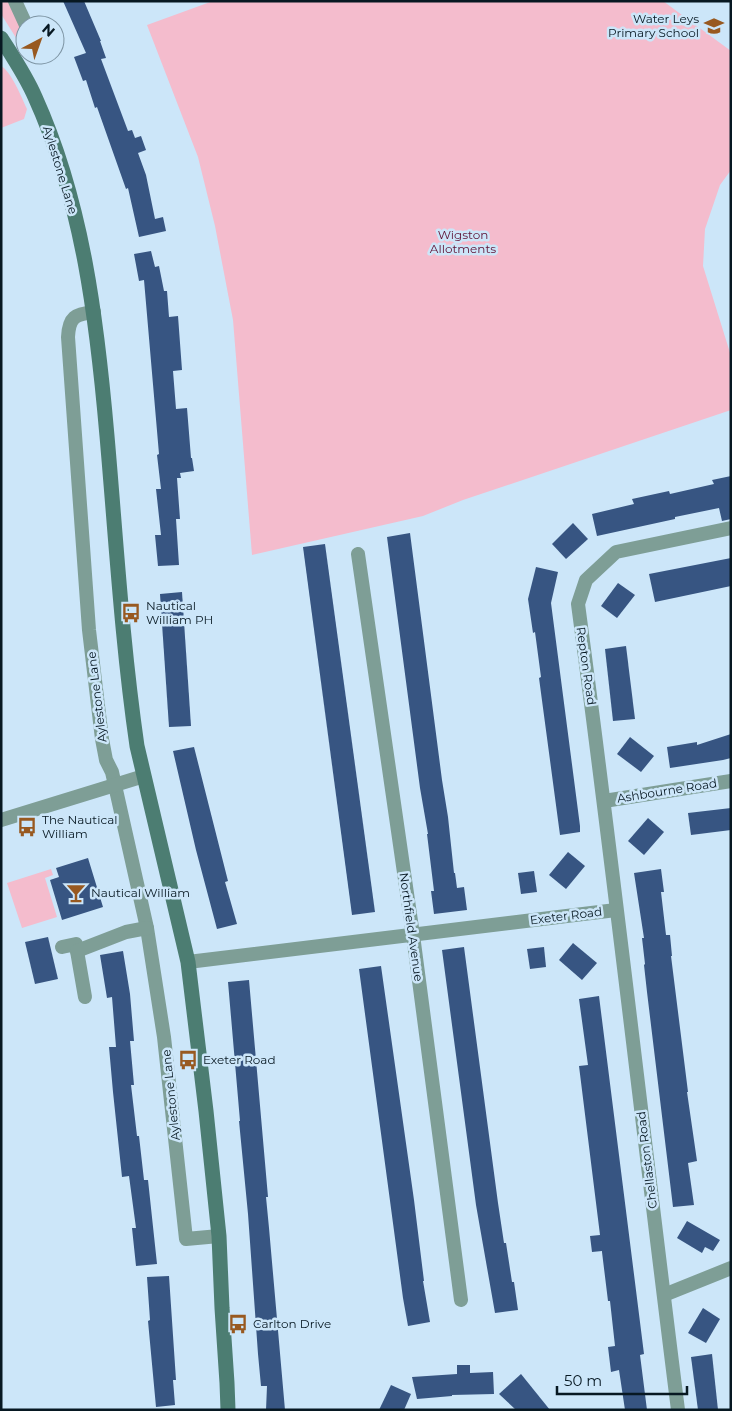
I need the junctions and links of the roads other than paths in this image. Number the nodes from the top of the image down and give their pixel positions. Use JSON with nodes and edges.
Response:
{"nodes":[{"id":1,"x":15,"y":1,"type":"edge"},
{"id":2,"x":21,"y":15,"type":"edge"},
{"id":3,"x":1,"y":38,"type":"edge"},
{"id":4,"x":94,"y":312,"type":"junction"},
{"id":5,"x":731,"y":528,"type":"edge"},
{"id":6,"x":358,"y":554,"type":"dead end"},
{"id":7,"x":144,"y":776,"type":"junction"},
{"id":8,"x":731,"y":781,"type":"edge"},
{"id":9,"x":114,"y":785,"type":"junction"},
{"id":10,"x":604,"y":801,"type":"junction"},
{"id":11,"x":1,"y":820,"type":"edge"},
{"id":12,"x":616,"y":910,"type":"junction"},
{"id":13,"x":147,"y":928,"type":"junction"},
{"id":14,"x":413,"y":935,"type":"junction"},
{"id":15,"x":62,"y":947,"type":"dead end"},
{"id":16,"x":77,"y":951,"type":"junction"},
{"id":17,"x":188,"y":962,"type":"junction"},
{"id":18,"x":86,"y":997,"type":"dead end"},
{"id":19,"x":219,"y":1236,"type":"junction"},
{"id":20,"x":731,"y":1268,"type":"edge"},
{"id":21,"x":664,"y":1295,"type":"junction"},
{"id":22,"x":462,"y":1300,"type":"dead end"},
{"id":23,"x":228,"y":1410,"type":"edge"},
{"id":24,"x":678,"y":1410,"type":"edge"}],
"edges":[{"from":1,"to":2,"type":"street"},
{"from":3,"to":4,"type":"main road","name":"Aylestone Lane"},
{"from":4,"to":7,"type":"main road","name":"Aylestone Lane"},
{"from":4,"to":9,"type":"street","name":"Aylestone Lane"},
{"from":5,"to":10,"type":"street","name":"Repton Road"},
{"from":6,"to":14,"type":"street","name":"Northfield Avenue"},
{"from":7,"to":9,"type":"street"},
{"from":7,"to":17,"type":"main road","name":"Aylestone Lane"},
{"from":8,"to":10,"type":"street","name":"Ashbourne Road"},
{"from":9,"to":11,"type":"street"},
{"from":9,"to":13,"type":"street","name":"Aylestone Lane"},
{"from":10,"to":12,"type":"street","name":"Repton Road"},
{"from":12,"to":14,"type":"street","name":"Exeter Road"},
{"from":12,"to":21,"type":"street","name":"Chellaston Road"},
{"from":13,"to":16,"type":"street"},
{"from":13,"to":19,"type":"street","name":"Aylestone Lane"},
{"from":14,"to":17,"type":"street","name":"Exeter Road"},
{"from":14,"to":22,"type":"street","name":"Northfield Avenue"},
{"from":15,"to":16,"type":"street"},
{"from":16,"to":18,"type":"street"},
{"from":17,"to":19,"type":"main road","name":"Aylestone Lane"},
{"from":19,"to":23,"type":"main road","name":"Aylestone Lane"},
{"from":20,"to":21,"type":"street"},
{"from":21,"to":24,"type":"street","name":"Chellaston Road"}]}
